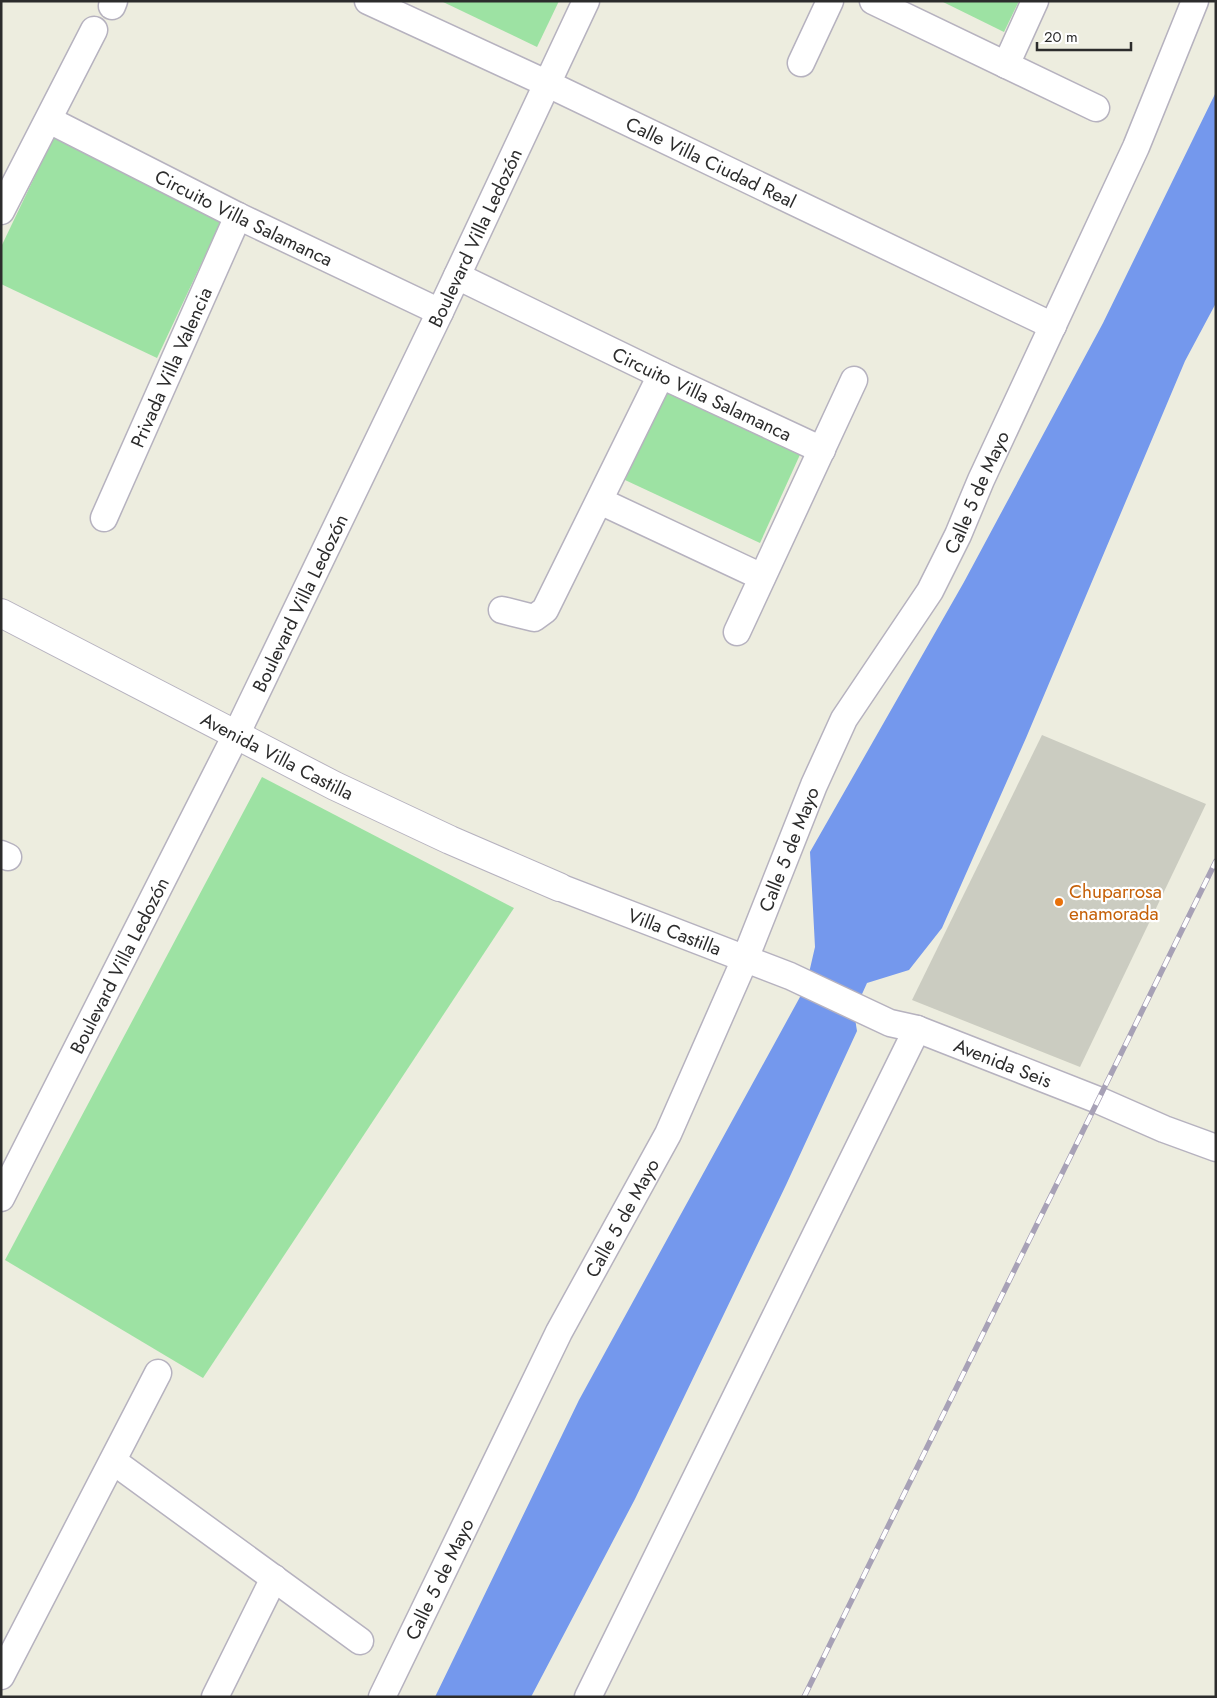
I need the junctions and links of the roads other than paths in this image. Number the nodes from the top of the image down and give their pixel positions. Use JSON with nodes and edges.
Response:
{"nodes":[{"id":1,"x":368,"y":1,"type":"edge"},
{"id":2,"x":586,"y":1,"type":"edge"},
{"id":3,"x":830,"y":1,"type":"edge"},
{"id":4,"x":874,"y":1,"type":"edge"},
{"id":5,"x":1035,"y":1,"type":"edge"},
{"id":6,"x":1195,"y":1,"type":"edge"},
{"id":7,"x":94,"y":30,"type":"dead end"},
{"id":8,"x":801,"y":63,"type":"dead end"},
{"id":9,"x":1006,"y":65,"type":"junction"},
{"id":10,"x":548,"y":84,"type":"junction"},
{"id":11,"x":1096,"y":108,"type":"dead end"},
{"id":12,"x":48,"y":120,"type":"junction"},
{"id":13,"x":1,"y":211,"type":"edge"},
{"id":14,"x":238,"y":216,"type":"junction"},
{"id":15,"x":457,"y":276,"type":"junction"},
{"id":16,"x":440,"y":312,"type":"junction"},
{"id":17,"x":1053,"y":326,"type":"junction"},
{"id":18,"x":661,"y":375,"type":"junction"},
{"id":19,"x":854,"y":380,"type":"dead end"},
{"id":20,"x":822,"y":450,"type":"junction"},
{"id":21,"x":600,"y":501,"type":"junction"},
{"id":22,"x":104,"y":518,"type":"dead end"},
{"id":23,"x":762,"y":577,"type":"junction"},
{"id":24,"x":502,"y":610,"type":"dead end"},
{"id":25,"x":1,"y":613,"type":"edge"},
{"id":26,"x":737,"y":632,"type":"dead end"},
{"id":27,"x":236,"y":735,"type":"junction"},
{"id":28,"x":559,"y":886,"type":"joint"},
{"id":29,"x":745,"y":959,"type":"junction"},
{"id":30,"x":790,"y":976,"type":"joint"},
{"id":31,"x":917,"y":1029,"type":"junction"},
{"id":32,"x":1216,"y":1148,"type":"edge"},
{"id":33,"x":1,"y":1198,"type":"edge"},
{"id":34,"x":158,"y":1374,"type":"dead end"},
{"id":35,"x":113,"y":1461,"type":"junction"},
{"id":36,"x":274,"y":1578,"type":"junction"},
{"id":37,"x":360,"y":1641,"type":"dead end"},
{"id":38,"x":1,"y":1676,"type":"edge"},
{"id":39,"x":215,"y":1697,"type":"edge"},
{"id":40,"x":382,"y":1697,"type":"edge"},
{"id":41,"x":588,"y":1697,"type":"edge"}],
"edges":[{"from":1,"to":10,"type":"street","name":"Calle Villa Ciudad Real"},
{"from":2,"to":10,"type":"street","name":"Boulevard Villa Ledozón"},
{"from":3,"to":8,"type":"street"},
{"from":4,"to":9,"type":"street"},
{"from":5,"to":9,"type":"street"},
{"from":6,"to":17,"type":"street","name":"Calle 5 de Mayo"},
{"from":7,"to":12,"type":"street"},
{"from":9,"to":11,"type":"street"},
{"from":10,"to":15,"type":"street","name":"Boulevard Villa Ledozón"},
{"from":10,"to":17,"type":"street","name":"Calle Villa Ciudad Real"},
{"from":12,"to":13,"type":"street"},
{"from":12,"to":14,"type":"street","name":"Circuito Villa Salamanca"},
{"from":14,"to":16,"type":"street","name":"Circuito Villa Salamanca"},
{"from":14,"to":22,"type":"street","name":"Privada Villa Valencia"},
{"from":15,"to":16,"type":"street","name":"Boulevard Villa Ledozón"},
{"from":15,"to":18,"type":"street","name":"Circuito Villa Salamanca"},
{"from":16,"to":27,"type":"street","name":"Boulevard Villa Ledozón"},
{"from":17,"to":29,"type":"street","name":"Calle 5 de Mayo"},
{"from":18,"to":20,"type":"street","name":"Circuito Villa Salamanca"},
{"from":18,"to":21,"type":"street"},
{"from":19,"to":20,"type":"street"},
{"from":20,"to":23,"type":"street"},
{"from":21,"to":23,"type":"street"},
{"from":21,"to":24,"type":"street"},
{"from":23,"to":26,"type":"street"},
{"from":25,"to":27,"type":"street","name":"Avenida Villa Castilla"},
{"from":27,"to":28,"type":"street","name":"Avenida Villa Castilla"},
{"from":27,"to":33,"type":"street","name":"Boulevard Villa Ledozón"},
{"from":28,"to":29,"type":"street","name":"Villa Castilla"},
{"from":29,"to":30,"type":"street","name":"Villa Castilla"},
{"from":29,"to":40,"type":"street","name":"Calle 5 de Mayo"},
{"from":30,"to":31,"type":"street","name":"Avenida Seis"},
{"from":31,"to":32,"type":"street","name":"Avenida Seis"},
{"from":31,"to":41,"type":"street"},
{"from":34,"to":35,"type":"street"},
{"from":35,"to":36,"type":"street"},
{"from":35,"to":38,"type":"street"},
{"from":36,"to":37,"type":"street"},
{"from":36,"to":39,"type":"street"}]}
